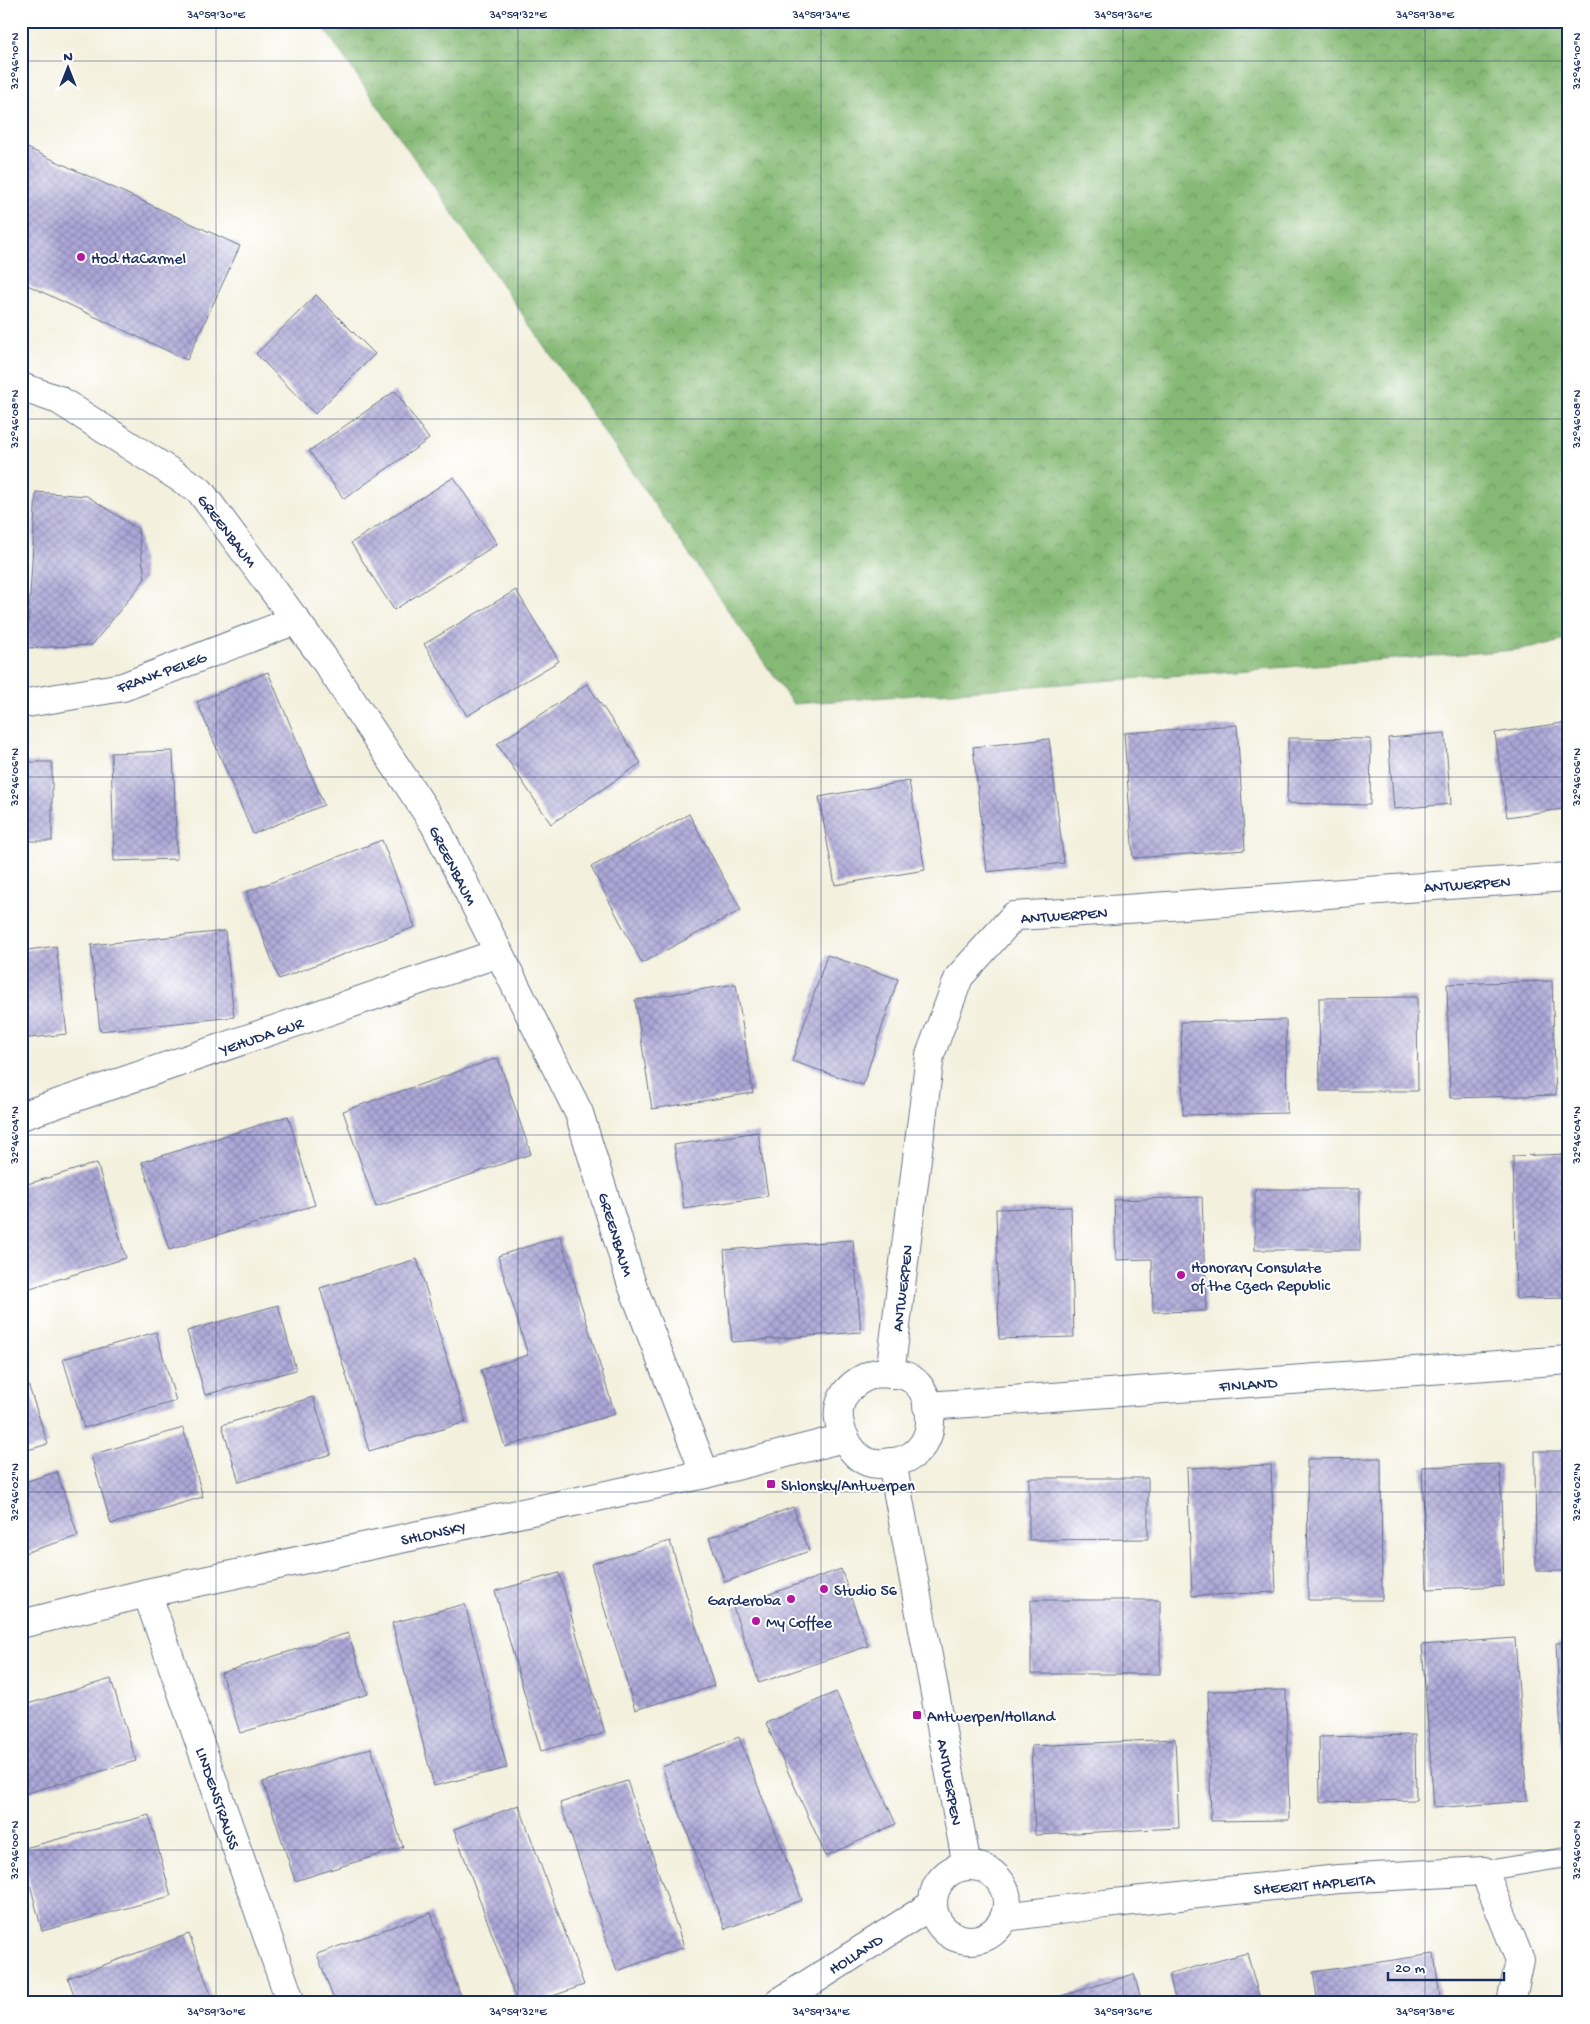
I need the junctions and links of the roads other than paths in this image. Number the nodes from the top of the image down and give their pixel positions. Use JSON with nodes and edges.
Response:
{"nodes":[{"id":1,"x":21,"y":387,"type":"edge"},
{"id":2,"x":296,"y":620,"type":"junction"},
{"id":3,"x":21,"y":704,"type":"edge"},
{"id":4,"x":1569,"y":877,"type":"edge"},
{"id":5,"x":499,"y":953,"type":"junction"},
{"id":6,"x":21,"y":1116,"type":"edge"},
{"id":7,"x":1569,"y":1360,"type":"edge"},
{"id":8,"x":890,"y":1374,"type":"junction"},
{"id":9,"x":928,"y":1406,"type":"junction"},
{"id":10,"x":844,"y":1438,"type":"junction"},
{"id":11,"x":892,"y":1462,"type":"junction"},
{"id":12,"x":706,"y":1474,"type":"junction"},
{"id":13,"x":147,"y":1593,"type":"junction"},
{"id":14,"x":21,"y":1624,"type":"edge"},
{"id":15,"x":1569,"y":1857,"type":"edge"},
{"id":16,"x":967,"y":1866,"type":"junction"},
{"id":17,"x":1484,"y":1871,"type":"junction"},
{"id":18,"x":933,"y":1904,"type":"junction"},
{"id":19,"x":1005,"y":1917,"type":"junction"},
{"id":20,"x":291,"y":2003,"type":"edge"},
{"id":21,"x":778,"y":2003,"type":"edge"},
{"id":22,"x":1511,"y":2003,"type":"edge"}],
"edges":[{"from":1,"to":2,"type":"street","name":"GREENBAUM"},
{"from":2,"to":3,"type":"street","name":"FRANK PELEG"},
{"from":2,"to":5,"type":"street","name":"GREENBAUM"},
{"from":4,"to":8,"type":"street","name":"ANTWERPEN"},
{"from":5,"to":6,"type":"street","name":"YEHUDA GUR"},
{"from":5,"to":12,"type":"street","name":"GREENBAUM"},
{"from":7,"to":9,"type":"street","name":"FINLAND"},
{"from":8,"to":9,"type":"street"},
{"from":8,"to":10,"type":"street"},
{"from":9,"to":11,"type":"street"},
{"from":10,"to":11,"type":"street"},
{"from":10,"to":12,"type":"street","name":"SHLONSKY"},
{"from":11,"to":16,"type":"street","name":"ANTWERPEN"},
{"from":12,"to":13,"type":"street","name":"SHLONSKY"},
{"from":13,"to":14,"type":"street","name":"SHLONSKY"},
{"from":13,"to":20,"type":"street","name":"LINDENSTRAUSS"},
{"from":15,"to":17,"type":"lane"},
{"from":16,"to":18,"type":"street"},
{"from":16,"to":19,"type":"street"},
{"from":17,"to":19,"type":"street","name":"SHEERIT HAPLEITA"},
{"from":17,"to":22,"type":"street"},
{"from":18,"to":19,"type":"street"},
{"from":18,"to":21,"type":"street","name":"HOLLAND"}]}
